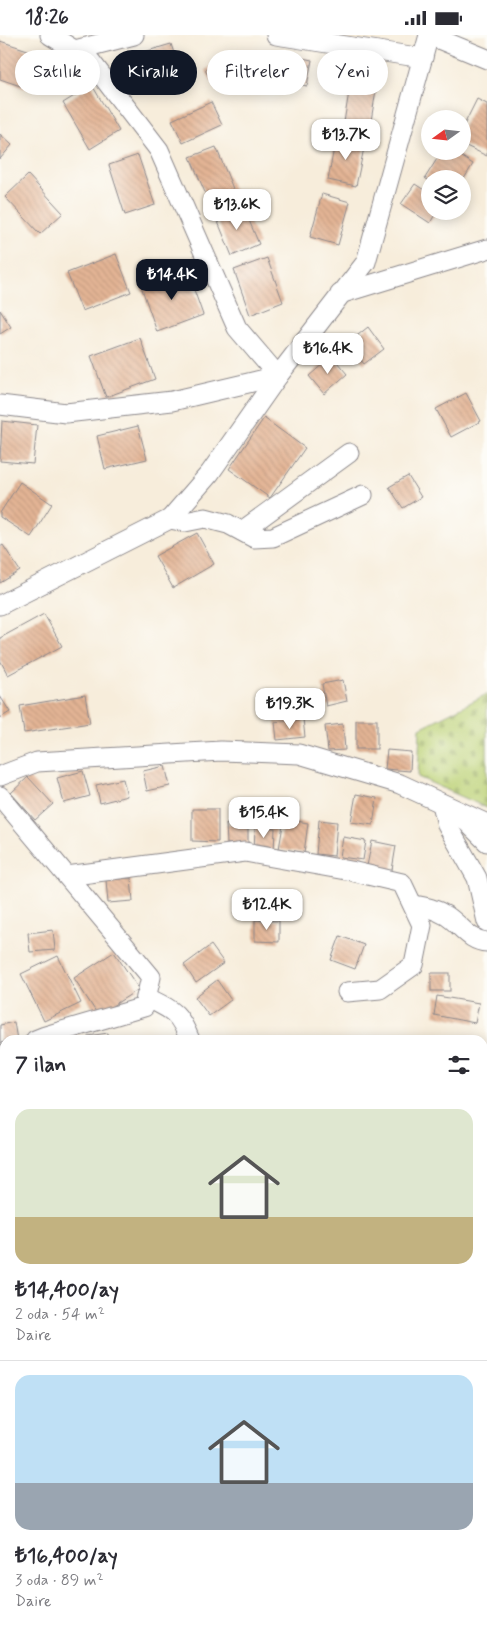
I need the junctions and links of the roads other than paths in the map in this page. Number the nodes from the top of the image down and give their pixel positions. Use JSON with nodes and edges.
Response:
{"nodes":[{"id":1,"x":50,"y":35,"type":"edge"},
{"id":2,"x":134,"y":35,"type":"edge"},
{"id":3,"x":276,"y":35,"type":"edge"},
{"id":4,"x":429,"y":35,"type":"edge"},
{"id":5,"x":73,"y":50,"type":"edge"},
{"id":6,"x":79,"y":50,"type":"edge"},
{"id":7,"x":423,"y":58,"type":"junction"},
{"id":8,"x":487,"y":59,"type":"edge"},
{"id":9,"x":100,"y":73,"type":"edge"},
{"id":10,"x":487,"y":249,"type":"edge"},
{"id":11,"x":340,"y":295,"type":"junction"},
{"id":12,"x":278,"y":376,"type":"junction"},
{"id":13,"x":0,"y":405,"type":"edge"},
{"id":14,"x":349,"y":453,"type":"dead end"},
{"id":15,"x":364,"y":495,"type":"dead end"},
{"id":16,"x":170,"y":519,"type":"junction"},
{"id":17,"x":242,"y":531,"type":"junction"},
{"id":18,"x":0,"y":605,"type":"edge"},
{"id":19,"x":0,"y":776,"type":"edge"},
{"id":20,"x":0,"y":796,"type":"edge"},
{"id":21,"x":448,"y":806,"type":"junction"},
{"id":22,"x":487,"y":824,"type":"edge"},
{"id":23,"x":487,"y":842,"type":"edge"},
{"id":24,"x":67,"y":876,"type":"junction"},
{"id":25,"x":413,"y":905,"type":"junction"},
{"id":26,"x":487,"y":922,"type":"edge"},
{"id":27,"x":487,"y":942,"type":"edge"},
{"id":28,"x":347,"y":992,"type":"dead end"},
{"id":29,"x":146,"y":997,"type":"junction"},
{"id":30,"x":48,"y":1035,"type":"edge"},
{"id":31,"x":188,"y":1035,"type":"edge"}],
"edges":[{"from":1,"to":5,"type":"street"},
{"from":2,"to":6,"type":"street"},
{"from":3,"to":7,"type":"street"},
{"from":4,"to":7,"type":"street"},
{"from":4,"to":8,"type":"street"},
{"from":7,"to":11,"type":"street"},
{"from":9,"to":12,"type":"street"},
{"from":10,"to":11,"type":"street"},
{"from":11,"to":12,"type":"street"},
{"from":12,"to":13,"type":"street"},
{"from":12,"to":16,"type":"street"},
{"from":14,"to":17,"type":"street"},
{"from":15,"to":17,"type":"street"},
{"from":16,"to":17,"type":"street"},
{"from":16,"to":18,"type":"street"},
{"from":19,"to":21,"type":"street"},
{"from":20,"to":24,"type":"street"},
{"from":21,"to":22,"type":"street"},
{"from":21,"to":23,"type":"street"},
{"from":21,"to":26,"type":"street"},
{"from":24,"to":25,"type":"street"},
{"from":24,"to":29,"type":"street"},
{"from":25,"to":27,"type":"street"},
{"from":25,"to":28,"type":"street"},
{"from":29,"to":30,"type":"street"},
{"from":29,"to":31,"type":"street"}]}
